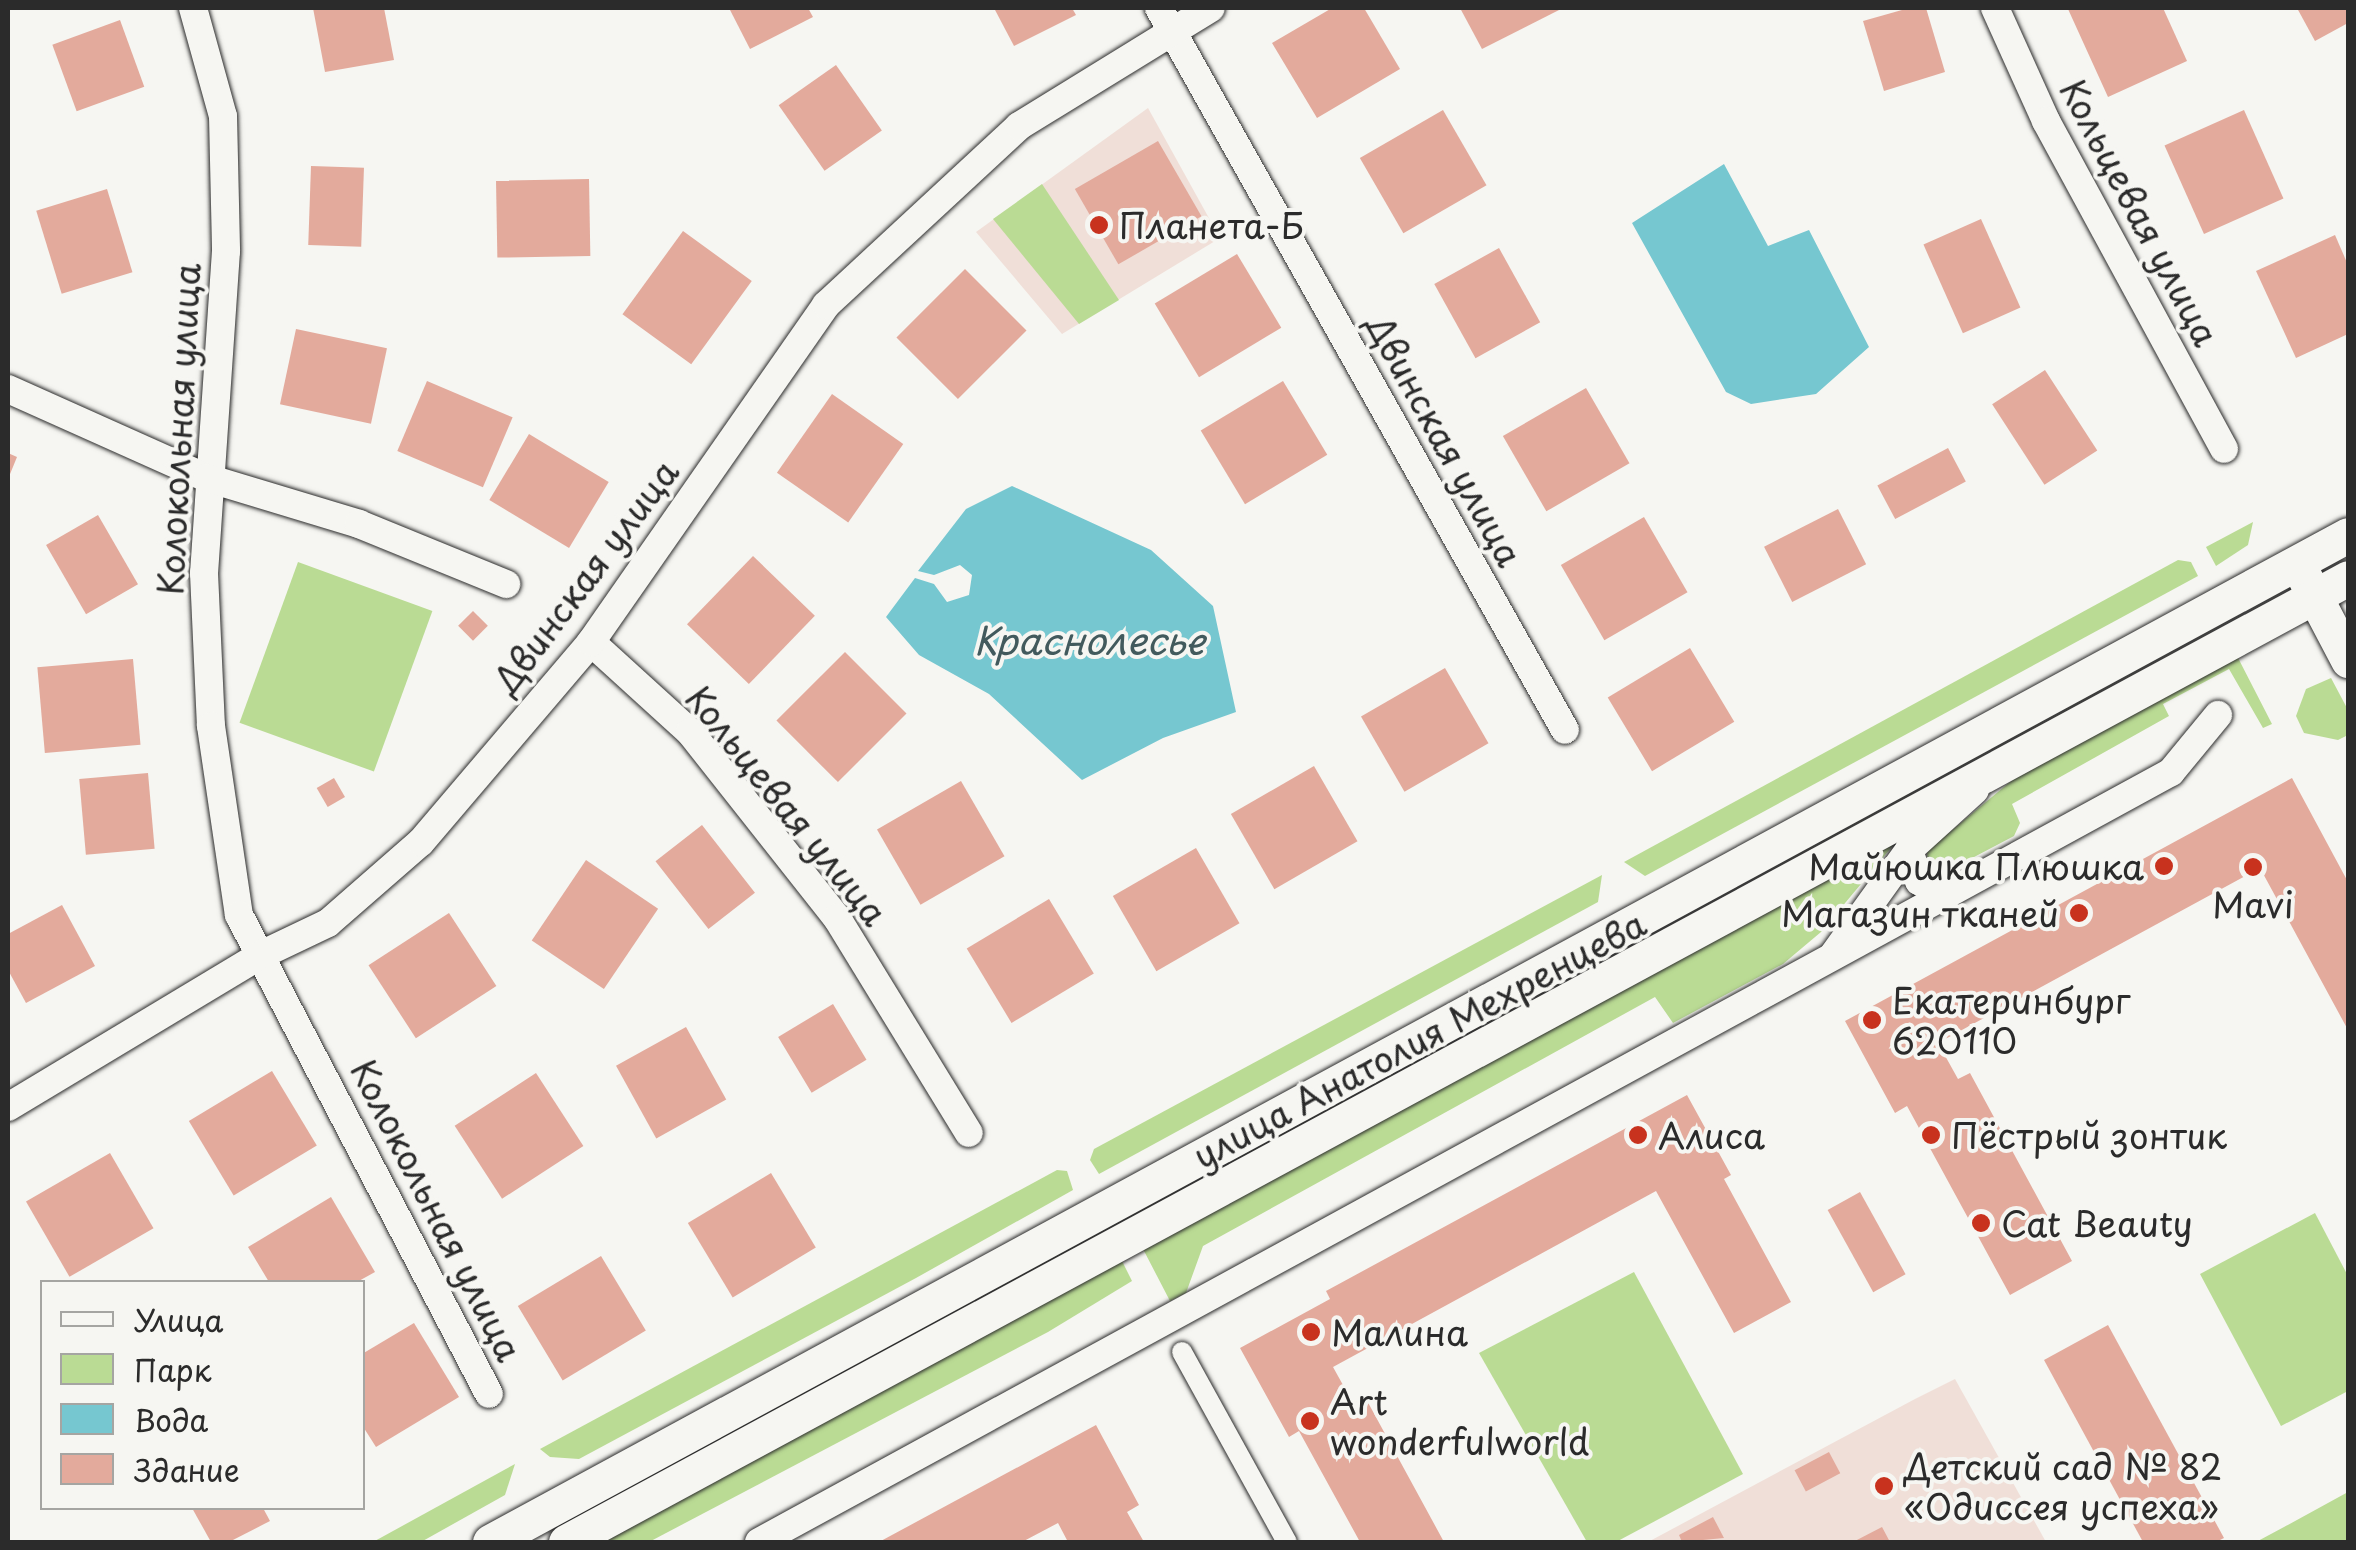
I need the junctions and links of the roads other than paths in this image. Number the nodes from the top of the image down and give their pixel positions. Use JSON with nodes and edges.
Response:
{"nodes":[{"id":1,"x":193,"y":8,"type":"edge"},
{"id":2,"x":1211,"y":8,"type":"edge"},
{"id":3,"x":1995,"y":8,"type":"edge"},
{"id":4,"x":1165,"y":19,"type":"edge"},
{"id":5,"x":8,"y":390,"type":"edge"},
{"id":6,"x":2224,"y":448,"type":"dead end"},
{"id":7,"x":206,"y":478,"type":"junction"},
{"id":8,"x":2347,"y":540,"type":"edge"},
{"id":9,"x":2298,"y":564,"type":"junction"},
{"id":10,"x":2348,"y":578,"type":"edge"},
{"id":11,"x":506,"y":584,"type":"dead end"},
{"id":12,"x":2315,"y":598,"type":"junction"},
{"id":13,"x":591,"y":642,"type":"junction"},
{"id":14,"x":2348,"y":660,"type":"edge"},
{"id":15,"x":2218,"y":716,"type":"dead end"},
{"id":16,"x":1565,"y":730,"type":"dead end"},
{"id":17,"x":1996,"y":770,"type":"junction"},
{"id":18,"x":1910,"y":850,"type":"junction"},
{"id":19,"x":1946,"y":897,"type":"junction"},
{"id":20,"x":263,"y":954,"type":"junction"},
{"id":21,"x":1828,"y":964,"type":"junction"},
{"id":22,"x":8,"y":1107,"type":"edge"},
{"id":23,"x":969,"y":1133,"type":"dead end"},
{"id":24,"x":1182,"y":1352,"type":"dead end"},
{"id":25,"x":489,"y":1394,"type":"dead end"},
{"id":26,"x":490,"y":1542,"type":"edge"},
{"id":27,"x":566,"y":1542,"type":"edge"},
{"id":28,"x":759,"y":1542,"type":"edge"},
{"id":29,"x":1287,"y":1542,"type":"edge"}],
"edges":[{"from":1,"to":7,"type":"street","name":"Колокольная улица"},
{"from":2,"to":4,"type":"street","name":"Двинская улица"},
{"from":3,"to":6,"type":"street","name":"Кольцевая улица"},
{"from":4,"to":13,"type":"street","name":"Двинская улица"},
{"from":4,"to":16,"type":"street","name":"Двинская улица"},
{"from":5,"to":7,"type":"street"},
{"from":7,"to":11,"type":"street"},
{"from":7,"to":20,"type":"street","name":"Колокольная улица"},
{"from":8,"to":9,"type":"street","name":"улица Анатолия Мехренцева"},
{"from":9,"to":12,"type":"street"},
{"from":9,"to":26,"type":"street","name":"улица Анатолия Мехренцева"},
{"from":10,"to":12,"type":"street","name":"улица Анатолия Мехренцева"},
{"from":12,"to":14,"type":"street"},
{"from":12,"to":17,"type":"street","name":"улица Анатолия Мехренцева"},
{"from":13,"to":20,"type":"street","name":"Двинская улица"},
{"from":13,"to":23,"type":"street","name":"Кольцевая улица"},
{"from":15,"to":19,"type":"street","name":"улица Анатолия Мехренцева"},
{"from":17,"to":18,"type":"street","name":"улица Анатолия Мехренцева"},
{"from":17,"to":27,"type":"street","name":"улица Анатолия Мехренцева"},
{"from":18,"to":19,"type":"street"},
{"from":18,"to":21,"type":"street","name":"улица Анатолия Мехренцева"},
{"from":19,"to":21,"type":"street","name":"улица Анатолия Мехренцева"},
{"from":20,"to":22,"type":"street","name":"Двинская улица"},
{"from":20,"to":25,"type":"street","name":"Колокольная улица"},
{"from":21,"to":28,"type":"street","name":"улица Анатолия Мехренцева"},
{"from":24,"to":29,"type":"street"}]}
